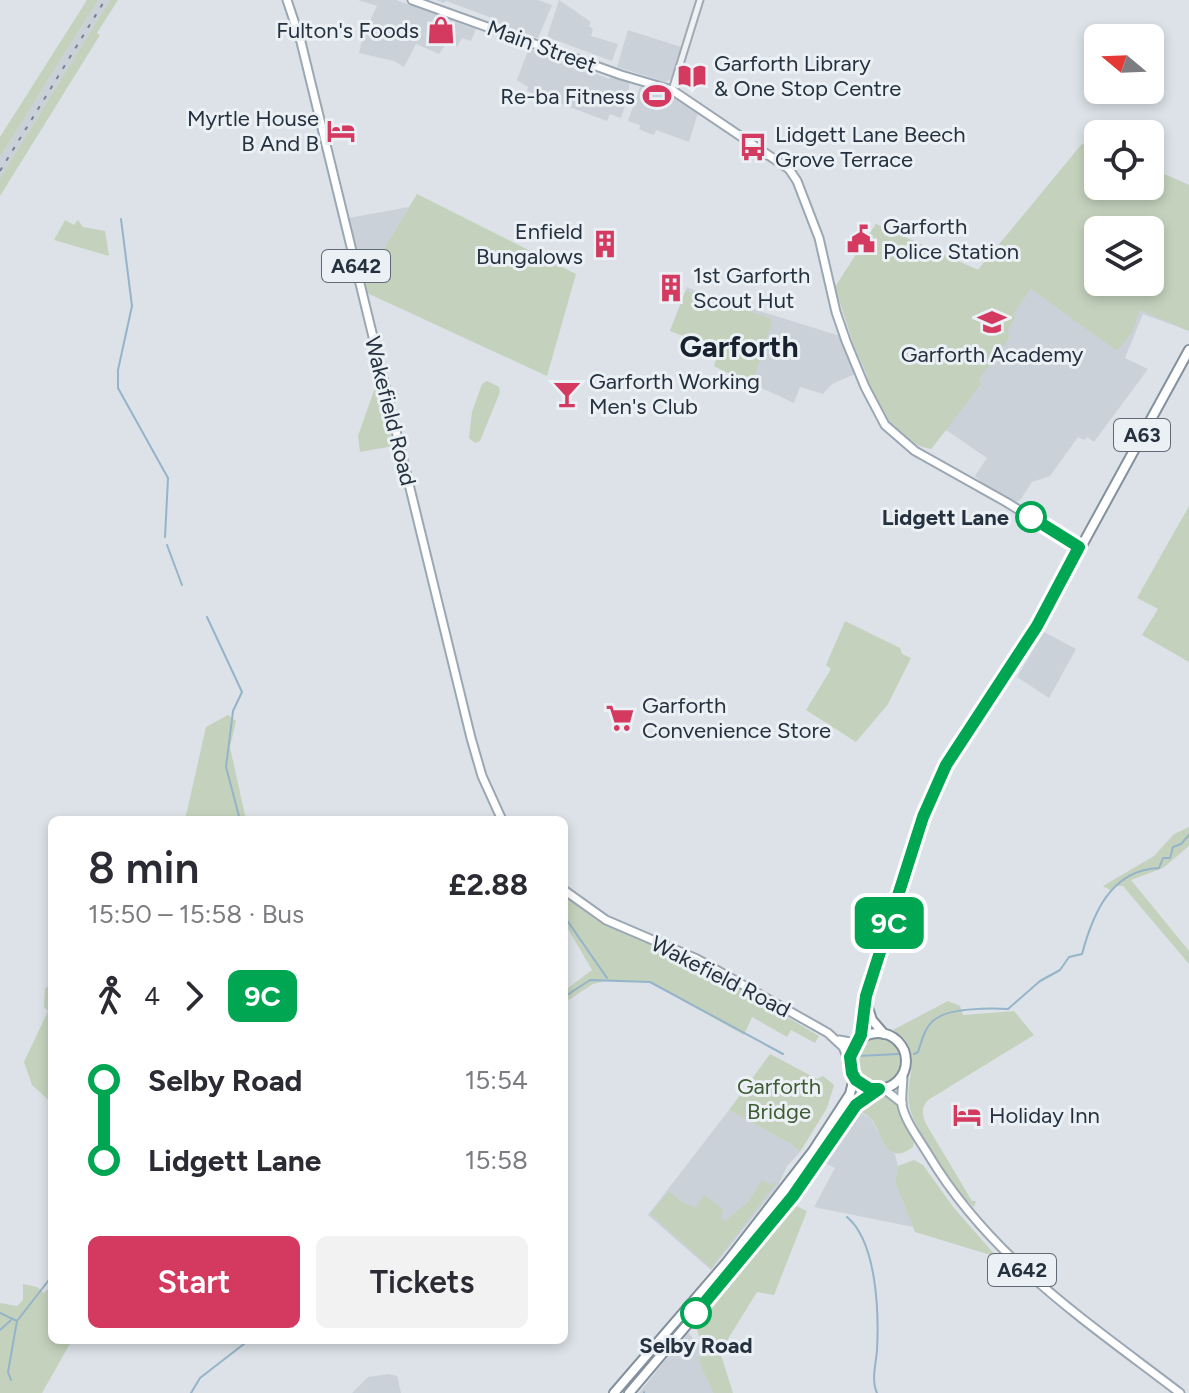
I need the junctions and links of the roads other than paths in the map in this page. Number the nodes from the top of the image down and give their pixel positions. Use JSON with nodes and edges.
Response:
{"nodes":[{"id":1,"x":287,"y":0,"type":"edge"},
{"id":2,"x":412,"y":0,"type":"edge"},
{"id":3,"x":700,"y":0,"type":"edge"},
{"id":4,"x":672,"y":90,"type":"junction"},
{"id":5,"x":1189,"y":350,"type":"edge"},
{"id":6,"x":1079,"y":547,"type":"junction"},
{"id":7,"x":500,"y":816,"type":"edge"},
{"id":8,"x":568,"y":893,"type":"edge"},
{"id":9,"x":866,"y":996,"type":"junction"},
{"id":10,"x":884,"y":1034,"type":"junction"},
{"id":11,"x":836,"y":1039,"type":"junction"},
{"id":12,"x":858,"y":1041,"type":"junction"},
{"id":13,"x":851,"y":1068,"type":"junction"},
{"id":14,"x":903,"y":1074,"type":"junction"},
{"id":15,"x":881,"y":1089,"type":"junction"},
{"id":16,"x":902,"y":1103,"type":"junction"},
{"id":17,"x":614,"y":1393,"type":"edge"},
{"id":18,"x":629,"y":1393,"type":"edge"},
{"id":19,"x":1180,"y":1393,"type":"edge"}],
"edges":[{"from":1,"to":7,"type":"main road","name":"Wakefield Road","number":"A642"},
{"from":2,"to":4,"type":"main road","name":"Main Street"},
{"from":3,"to":4,"type":"street"},
{"from":4,"to":6,"type":"main road"},
{"from":5,"to":6,"type":"highway","number":"A63"},
{"from":6,"to":9,"type":"highway","number":"A63"},
{"from":8,"to":11,"type":"main road","name":"Wakefield Road"},
{"from":9,"to":10,"type":"highway"},
{"from":9,"to":12,"type":"highway","number":"A63"},
{"from":10,"to":12,"type":"highway"},
{"from":10,"to":14,"type":"highway"},
{"from":11,"to":12,"type":"main road","name":"Wakefield Road"},
{"from":11,"to":13,"type":"main road"},
{"from":12,"to":13,"type":"highway"},
{"from":13,"to":15,"type":"highway"},
{"from":13,"to":17,"type":"highway"},
{"from":14,"to":15,"type":"highway"},
{"from":14,"to":16,"type":"main road","number":"A642"},
{"from":15,"to":16,"type":"main road","number":"A642"},
{"from":15,"to":18,"type":"highway"},
{"from":16,"to":19,"type":"main road","number":"A642"}]}
